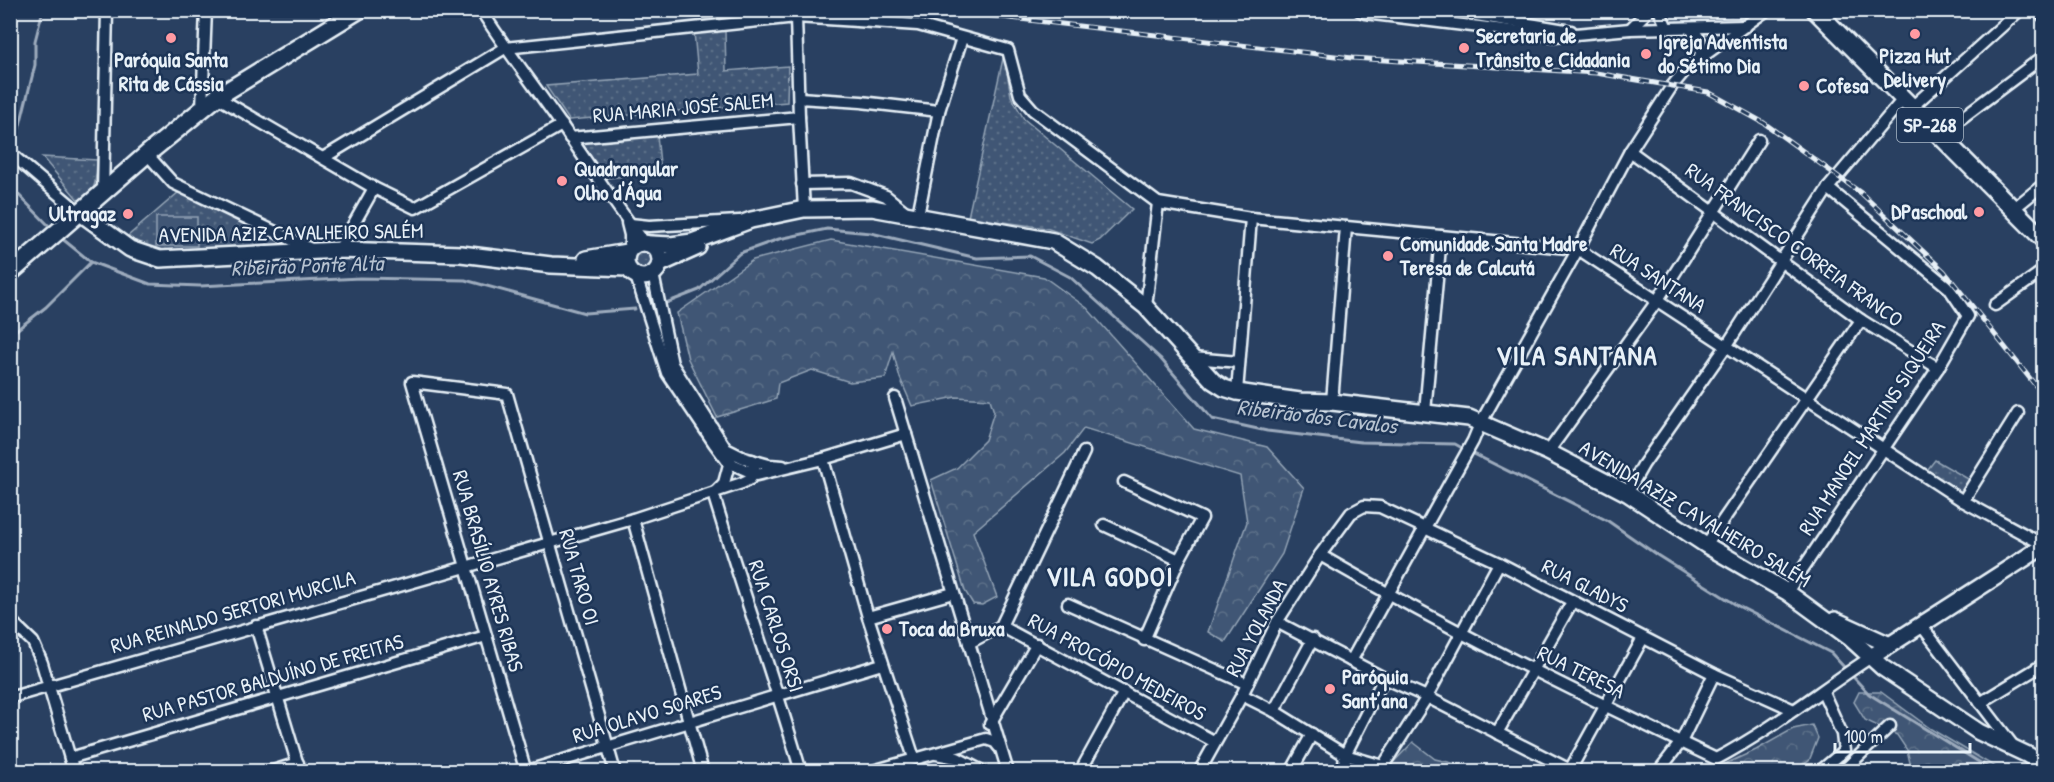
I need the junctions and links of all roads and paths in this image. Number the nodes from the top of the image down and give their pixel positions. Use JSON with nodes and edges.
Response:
{"nodes":[{"id":1,"x":107,"y":10,"type":"edge"},
{"id":2,"x":206,"y":10,"type":"edge"},
{"id":3,"x":359,"y":10,"type":"edge"},
{"id":4,"x":481,"y":10,"type":"edge"},
{"id":5,"x":1359,"y":10,"type":"edge"},
{"id":6,"x":1446,"y":10,"type":"edge"},
{"id":7,"x":1649,"y":10,"type":"edge"},
{"id":8,"x":1659,"y":10,"type":"edge"},
{"id":9,"x":1767,"y":10,"type":"edge"},
{"id":10,"x":1815,"y":10,"type":"edge"},
{"id":11,"x":2020,"y":10,"type":"edge"},
{"id":12,"x":2037,"y":10,"type":"edge"},
{"id":13,"x":1431,"y":16,"type":"edge"},
{"id":14,"x":796,"y":17,"type":"junction"},
{"id":15,"x":2043,"y":17,"type":"edge"},
{"id":16,"x":1443,"y":23,"type":"junction"},
{"id":17,"x":1746,"y":26,"type":"junction"},
{"id":18,"x":1689,"y":27,"type":"junction"},
{"id":19,"x":1667,"y":28,"type":"junction"},
{"id":20,"x":1630,"y":29,"type":"junction"},
{"id":21,"x":1585,"y":33,"type":"junction"},
{"id":22,"x":962,"y":38,"type":"junction"},
{"id":23,"x":505,"y":48,"type":"junction"},
{"id":24,"x":2043,"y":56,"type":"edge"},
{"id":25,"x":1699,"y":59,"type":"junction"},
{"id":26,"x":217,"y":97,"type":"junction"},
{"id":27,"x":799,"y":98,"type":"junction"},
{"id":28,"x":1908,"y":102,"type":"junction"},
{"id":29,"x":202,"y":108,"type":"junction"},
{"id":30,"x":939,"y":111,"type":"junction"},
{"id":31,"x":799,"y":117,"type":"junction"},
{"id":32,"x":562,"y":125,"type":"junction"},
{"id":33,"x":1939,"y":135,"type":"junction"},
{"id":34,"x":570,"y":138,"type":"junction"},
{"id":35,"x":1759,"y":140,"type":"dead end"},
{"id":36,"x":1630,"y":151,"type":"junction"},
{"id":37,"x":10,"y":153,"type":"edge"},
{"id":38,"x":147,"y":154,"type":"junction"},
{"id":39,"x":323,"y":158,"type":"junction"},
{"id":40,"x":802,"y":184,"type":"junction"},
{"id":41,"x":2043,"y":184,"type":"edge"},
{"id":42,"x":374,"y":188,"type":"junction"},
{"id":43,"x":1828,"y":188,"type":"junction"},
{"id":44,"x":103,"y":192,"type":"junction"},
{"id":45,"x":1158,"y":203,"type":"junction"},
{"id":46,"x":804,"y":209,"type":"junction"},
{"id":47,"x":2012,"y":210,"type":"junction"},
{"id":48,"x":79,"y":212,"type":"junction"},
{"id":49,"x":1713,"y":212,"type":"junction"},
{"id":50,"x":912,"y":214,"type":"junction"},
{"id":51,"x":1251,"y":218,"type":"junction"},
{"id":52,"x":754,"y":219,"type":"junction"},
{"id":53,"x":628,"y":222,"type":"junction"},
{"id":54,"x":1346,"y":227,"type":"junction"},
{"id":55,"x":1441,"y":236,"type":"junction"},
{"id":56,"x":2043,"y":240,"type":"edge"},
{"id":57,"x":648,"y":244,"type":"junction"},
{"id":58,"x":1578,"y":249,"type":"junction"},
{"id":59,"x":339,"y":250,"type":"junction"},
{"id":60,"x":629,"y":250,"type":"junction"},
{"id":61,"x":316,"y":251,"type":"junction"},
{"id":62,"x":1782,"y":262,"type":"junction"},
{"id":63,"x":551,"y":265,"type":"junction"},
{"id":64,"x":656,"y":269,"type":"junction"},
{"id":65,"x":2043,"y":270,"type":"edge"},
{"id":66,"x":632,"y":272,"type":"junction"},
{"id":67,"x":10,"y":273,"type":"edge"},
{"id":68,"x":1657,"y":301,"type":"junction"},
{"id":69,"x":1995,"y":305,"type":"dead end"},
{"id":70,"x":1146,"y":307,"type":"junction"},
{"id":71,"x":1861,"y":320,"type":"junction"},
{"id":72,"x":1727,"y":345,"type":"junction"},
{"id":73,"x":1193,"y":357,"type":"junction"},
{"id":74,"x":1239,"y":362,"type":"junction"},
{"id":75,"x":1938,"y":368,"type":"junction"},
{"id":76,"x":412,"y":382,"type":"joint"},
{"id":77,"x":1237,"y":392,"type":"junction"},
{"id":78,"x":895,"y":398,"type":"dead end"},
{"id":79,"x":1808,"y":400,"type":"junction"},
{"id":80,"x":1332,"y":402,"type":"junction"},
{"id":81,"x":1425,"y":412,"type":"junction"},
{"id":82,"x":2018,"y":413,"type":"dead end"},
{"id":83,"x":1480,"y":424,"type":"junction"},
{"id":84,"x":906,"y":434,"type":"junction"},
{"id":85,"x":1884,"y":450,"type":"junction"},
{"id":86,"x":1084,"y":452,"type":"dead end"},
{"id":87,"x":1548,"y":452,"type":"junction"},
{"id":88,"x":823,"y":459,"type":"junction"},
{"id":89,"x":740,"y":460,"type":"junction"},
{"id":90,"x":793,"y":467,"type":"junction"},
{"id":91,"x":754,"y":474,"type":"junction"},
{"id":92,"x":1124,"y":482,"type":"dead end"},
{"id":93,"x":714,"y":493,"type":"junction"},
{"id":94,"x":1627,"y":493,"type":"junction"},
{"id":95,"x":1963,"y":501,"type":"junction"},
{"id":96,"x":1358,"y":509,"type":"joint"},
{"id":97,"x":633,"y":519,"type":"junction"},
{"id":98,"x":1104,"y":525,"type":"dead end"},
{"id":99,"x":1425,"y":528,"type":"junction"},
{"id":100,"x":549,"y":542,"type":"junction"},
{"id":101,"x":1706,"y":545,"type":"junction"},
{"id":102,"x":2043,"y":545,"type":"edge"},
{"id":103,"x":1320,"y":555,"type":"junction"},
{"id":104,"x":1179,"y":560,"type":"junction"},
{"id":105,"x":1499,"y":563,"type":"junction"},
{"id":106,"x":465,"y":566,"type":"junction"},
{"id":107,"x":1787,"y":592,"type":"junction"},
{"id":108,"x":953,"y":593,"type":"junction"},
{"id":109,"x":1389,"y":595,"type":"junction"},
{"id":110,"x":1572,"y":602,"type":"junction"},
{"id":111,"x":1068,"y":604,"type":"dead end"},
{"id":112,"x":868,"y":617,"type":"junction"},
{"id":113,"x":1822,"y":617,"type":"junction"},
{"id":114,"x":10,"y":621,"type":"edge"},
{"id":115,"x":1277,"y":622,"type":"junction"},
{"id":116,"x":1921,"y":625,"type":"junction"},
{"id":117,"x":256,"y":626,"type":"junction"},
{"id":118,"x":1001,"y":626,"type":"junction"},
{"id":119,"x":1460,"y":633,"type":"junction"},
{"id":120,"x":486,"y":636,"type":"junction"},
{"id":121,"x":1643,"y":638,"type":"junction"},
{"id":122,"x":1313,"y":639,"type":"junction"},
{"id":123,"x":1144,"y":640,"type":"junction"},
{"id":124,"x":969,"y":643,"type":"junction"},
{"id":125,"x":1037,"y":644,"type":"junction"},
{"id":126,"x":1890,"y":645,"type":"junction"},
{"id":127,"x":1351,"y":661,"type":"junction"},
{"id":128,"x":1865,"y":661,"type":"junction"},
{"id":129,"x":882,"y":664,"type":"junction"},
{"id":130,"x":2043,"y":664,"type":"edge"},
{"id":131,"x":1534,"y":671,"type":"junction"},
{"id":132,"x":1714,"y":674,"type":"junction"},
{"id":133,"x":1384,"y":678,"type":"junction"},
{"id":134,"x":1248,"y":684,"type":"junction"},
{"id":135,"x":48,"y":686,"type":"junction"},
{"id":136,"x":1124,"y":692,"type":"junction"},
{"id":137,"x":1823,"y":692,"type":"junction"},
{"id":138,"x":778,"y":694,"type":"junction"},
{"id":139,"x":1242,"y":695,"type":"junction"},
{"id":140,"x":12,"y":697,"type":"edge"},
{"id":141,"x":278,"y":697,"type":"junction"},
{"id":142,"x":1427,"y":697,"type":"junction"},
{"id":143,"x":1980,"y":703,"type":"junction"},
{"id":144,"x":1606,"y":706,"type":"junction"},
{"id":145,"x":1794,"y":710,"type":"junction"},
{"id":146,"x":1274,"y":711,"type":"junction"},
{"id":147,"x":689,"y":722,"type":"junction"},
{"id":148,"x":991,"y":722,"type":"junction"},
{"id":149,"x":1890,"y":726,"type":"dead end"},
{"id":150,"x":1497,"y":733,"type":"junction"},
{"id":151,"x":1312,"y":734,"type":"junction"},
{"id":152,"x":981,"y":740,"type":"junction"},
{"id":153,"x":1215,"y":742,"type":"junction"},
{"id":154,"x":1681,"y":742,"type":"junction"},
{"id":155,"x":968,"y":743,"type":"junction"},
{"id":156,"x":608,"y":747,"type":"junction"},
{"id":157,"x":1000,"y":749,"type":"junction"},
{"id":158,"x":2016,"y":749,"type":"junction"},
{"id":159,"x":1844,"y":751,"type":"junction"},
{"id":160,"x":932,"y":753,"type":"junction"},
{"id":161,"x":1345,"y":755,"type":"junction"},
{"id":162,"x":70,"y":758,"type":"junction"},
{"id":163,"x":914,"y":758,"type":"junction"},
{"id":164,"x":2043,"y":765,"type":"edge"},
{"id":165,"x":299,"y":767,"type":"edge"},
{"id":166,"x":979,"y":769,"type":"edge"},
{"id":167,"x":74,"y":771,"type":"edge"},
{"id":168,"x":270,"y":771,"type":"edge"},
{"id":169,"x":526,"y":771,"type":"edge"},
{"id":170,"x":615,"y":771,"type":"edge"},
{"id":171,"x":703,"y":771,"type":"edge"},
{"id":172,"x":801,"y":771,"type":"edge"},
{"id":173,"x":869,"y":771,"type":"edge"},
{"id":174,"x":1007,"y":771,"type":"edge"},
{"id":175,"x":1080,"y":771,"type":"edge"},
{"id":176,"x":1200,"y":771,"type":"edge"},
{"id":177,"x":1292,"y":771,"type":"edge"},
{"id":178,"x":1343,"y":771,"type":"edge"},
{"id":179,"x":1572,"y":771,"type":"edge"},
{"id":180,"x":1658,"y":771,"type":"edge"},
{"id":181,"x":1818,"y":771,"type":"edge"},
{"id":182,"x":1842,"y":771,"type":"edge"}],
"edges":[{"from":1,"to":44,"type":"street"},
{"from":2,"to":29,"type":"street"},
{"from":3,"to":26,"type":"main road"},
{"from":4,"to":23,"type":"street"},
{"from":5,"to":13,"type":"street"},
{"from":6,"to":16,"type":"street"},
{"from":6,"to":21,"type":"street"},
{"from":7,"to":20,"type":"street"},
{"from":8,"to":19,"type":"street"},
{"from":9,"to":17,"type":"street"},
{"from":10,"to":28,"type":"main road","number":"SP-268"},
{"from":11,"to":28,"type":"street"},
{"from":12,"to":15,"type":"street"},
{"from":13,"to":16,"type":"street"},
{"from":14,"to":22,"type":"street"},
{"from":14,"to":23,"type":"street"},
{"from":14,"to":27,"type":"street"},
{"from":16,"to":21,"type":"street"},
{"from":17,"to":18,"type":"street"},
{"from":17,"to":25,"type":"street"},
{"from":18,"to":19,"type":"street"},
{"from":18,"to":25,"type":"street"},
{"from":19,"to":20,"type":"street"},
{"from":20,"to":21,"type":"street"},
{"from":22,"to":30,"type":"street"},
{"from":22,"to":45,"type":"street"},
{"from":23,"to":32,"type":"street"},
{"from":23,"to":39,"type":"street"},
{"from":24,"to":33,"type":"street"},
{"from":25,"to":36,"type":"street"},
{"from":26,"to":29,"type":"main road"},
{"from":26,"to":39,"type":"street"},
{"from":27,"to":30,"type":"street"},
{"from":27,"to":31,"type":"street"},
{"from":28,"to":33,"type":"main road","number":"SP-268"},
{"from":28,"to":43,"type":"street"},
{"from":29,"to":38,"type":"main road"},
{"from":30,"to":50,"type":"street"},
{"from":31,"to":34,"type":"street","name":"RUA MARIA JOSÉ SALEM"},
{"from":31,"to":40,"type":"street"},
{"from":32,"to":34,"type":"street"},
{"from":32,"to":42,"type":"street"},
{"from":33,"to":47,"type":"main road","number":"SP-268"},
{"from":34,"to":53,"type":"street"},
{"from":35,"to":49,"type":"street"},
{"from":36,"to":49,"type":"street","name":"RUA FRANCISCO CORREIA FRANCO"},
{"from":36,"to":58,"type":"street"},
{"from":37,"to":48,"type":"street"},
{"from":38,"to":44,"type":"main road"},
{"from":38,"to":61,"type":"street"},
{"from":39,"to":42,"type":"street"},
{"from":40,"to":46,"type":"street"},
{"from":40,"to":50,"type":"street"},
{"from":41,"to":47,"type":"street"},
{"from":42,"to":59,"type":"street"},
{"from":43,"to":62,"type":"street"},
{"from":43,"to":75,"type":"street","name":"RUA MANOEL MARTINS SIQUEIRA"},
{"from":44,"to":48,"type":"main road"},
{"from":45,"to":51,"type":"street","name":"RUA SANTANA"},
{"from":45,"to":70,"type":"street"},
{"from":46,"to":50,"type":"main road","name":"AVENIDA AZIZ CAVALHEIRO SALÉM"},
{"from":46,"to":52,"type":"main road","name":"AVENIDA AZIZ CAVALHEIRO SALÉM"},
{"from":47,"to":56,"type":"main road","number":"SP-268"},
{"from":48,"to":61,"type":"main road","name":"AVENIDA AZIZ CAVALHEIRO SALÉM"},
{"from":48,"to":67,"type":"main road"},
{"from":49,"to":62,"type":"street","name":"RUA FRANCISCO CORREIA FRANCO"},
{"from":49,"to":68,"type":"street"},
{"from":50,"to":70,"type":"main road","name":"AVENIDA AZIZ CAVALHEIRO SALÉM"},
{"from":51,"to":54,"type":"street","name":"RUA SANTANA"},
{"from":51,"to":74,"type":"street"},
{"from":52,"to":53,"type":"street"},
{"from":52,"to":57,"type":"main road","name":"AVENIDA AZIZ CAVALHEIRO SALÉM"},
{"from":52,"to":64,"type":"main road","name":"AVENIDA AZIZ CAVALHEIRO SALÉM"},
{"from":53,"to":57,"type":"street"},
{"from":53,"to":60,"type":"street"},
{"from":54,"to":55,"type":"street","name":"RUA SANTANA"},
{"from":54,"to":80,"type":"street"},
{"from":55,"to":58,"type":"street","name":"RUA SANTANA"},
{"from":55,"to":81,"type":"street"},
{"from":57,"to":60,"type":"main road"},
{"from":57,"to":64,"type":"main road"},
{"from":58,"to":68,"type":"street","name":"RUA SANTANA"},
{"from":58,"to":83,"type":"street"},
{"from":59,"to":61,"type":"main road","name":"AVENIDA AZIZ CAVALHEIRO SALÉM"},
{"from":59,"to":63,"type":"main road","name":"AVENIDA AZIZ CAVALHEIRO SALÉM"},
{"from":60,"to":63,"type":"main road","name":"AVENIDA AZIZ CAVALHEIRO SALÉM"},
{"from":60,"to":66,"type":"main road"},
{"from":62,"to":71,"type":"street","name":"RUA FRANCISCO CORREIA FRANCO"},
{"from":62,"to":72,"type":"street"},
{"from":63,"to":66,"type":"main road","name":"AVENIDA AZIZ CAVALHEIRO SALÉM"},
{"from":64,"to":66,"type":"main road"},
{"from":64,"to":89,"type":"street"},
{"from":65,"to":69,"type":"street"},
{"from":66,"to":89,"type":"street"},
{"from":68,"to":72,"type":"street","name":"RUA SANTANA"},
{"from":68,"to":87,"type":"street"},
{"from":70,"to":73,"type":"main road","name":"AVENIDA AZIZ CAVALHEIRO SALÉM"},
{"from":71,"to":75,"type":"street","name":"RUA FRANCISCO CORREIA FRANCO"},
{"from":71,"to":79,"type":"street"},
{"from":72,"to":79,"type":"street","name":"RUA SANTANA"},
{"from":72,"to":94,"type":"street"},
{"from":73,"to":74,"type":"street"},
{"from":73,"to":77,"type":"main road","name":"AVENIDA AZIZ CAVALHEIRO SALÉM"},
{"from":74,"to":77,"type":"street"},
{"from":75,"to":85,"type":"street","name":"RUA MANOEL MARTINS SIQUEIRA"},
{"from":76,"to":100,"type":"street","name":"RUA TARO OI"},
{"from":76,"to":106,"type":"street","name":"RUA BRASÍLIO AYRES RIBAS"},
{"from":77,"to":80,"type":"main road","name":"AVENIDA AZIZ CAVALHEIRO SALÉM"},
{"from":78,"to":84,"type":"street"},
{"from":79,"to":85,"type":"street","name":"RUA SANTANA"},
{"from":79,"to":101,"type":"street"},
{"from":80,"to":81,"type":"main road","name":"AVENIDA AZIZ CAVALHEIRO SALÉM"},
{"from":81,"to":83,"type":"main road","name":"AVENIDA AZIZ CAVALHEIRO SALÉM"},
{"from":82,"to":95,"type":"street"},
{"from":83,"to":87,"type":"main road","name":"AVENIDA AZIZ CAVALHEIRO SALÉM"},
{"from":83,"to":99,"type":"street"},
{"from":84,"to":88,"type":"street","name":"RUA REINALDO SERTORI MURCILA"},
{"from":84,"to":108,"type":"street"},
{"from":85,"to":95,"type":"street","name":"RUA SANTANA"},
{"from":85,"to":107,"type":"street","name":"RUA MANOEL MARTINS SIQUEIRA"},
{"from":86,"to":118,"type":"street"},
{"from":87,"to":94,"type":"main road","name":"AVENIDA AZIZ CAVALHEIRO SALÉM"},
{"from":88,"to":90,"type":"street","name":"RUA REINALDO SERTORI MURCILA"},
{"from":88,"to":112,"type":"street"},
{"from":89,"to":90,"type":"street"},
{"from":89,"to":91,"type":"street"},
{"from":89,"to":93,"type":"street"},
{"from":90,"to":91,"type":"street","name":"RUA REINALDO SERTORI MURCILA"},
{"from":91,"to":93,"type":"street","name":"RUA REINALDO SERTORI MURCILA"},
{"from":92,"to":104,"type":"street"},
{"from":93,"to":97,"type":"street","name":"RUA REINALDO SERTORI MURCILA"},
{"from":93,"to":138,"type":"street","name":"RUA CARLOS ORSI"},
{"from":94,"to":101,"type":"main road","name":"AVENIDA AZIZ CAVALHEIRO SALÉM"},
{"from":95,"to":102,"type":"street","name":"RUA SANTANA"},
{"from":96,"to":99,"type":"street","name":"RUA GLADYS"},
{"from":96,"to":103,"type":"street","name":"RUA YOLANDA"},
{"from":97,"to":100,"type":"street","name":"RUA REINALDO SERTORI MURCILA"},
{"from":97,"to":147,"type":"street"},
{"from":98,"to":104,"type":"street"},
{"from":99,"to":105,"type":"street","name":"RUA GLADYS"},
{"from":99,"to":109,"type":"street"},
{"from":100,"to":106,"type":"street","name":"RUA REINALDO SERTORI MURCILA"},
{"from":100,"to":156,"type":"street","name":"RUA TARO OI"},
{"from":101,"to":107,"type":"main road","name":"AVENIDA AZIZ CAVALHEIRO SALÉM"},
{"from":102,"to":116,"type":"main road"},
{"from":103,"to":109,"type":"street","name":"RUA TERESA"},
{"from":103,"to":115,"type":"street","name":"RUA YOLANDA"},
{"from":104,"to":123,"type":"street"},
{"from":105,"to":110,"type":"street","name":"RUA GLADYS"},
{"from":105,"to":119,"type":"street"},
{"from":106,"to":117,"type":"street","name":"RUA REINALDO SERTORI MURCILA"},
{"from":106,"to":120,"type":"street","name":"RUA BRASÍLIO AYRES RIBAS"},
{"from":107,"to":113,"type":"main road","name":"AVENIDA AZIZ CAVALHEIRO SALÉM"},
{"from":108,"to":112,"type":"street"},
{"from":108,"to":124,"type":"street"},
{"from":109,"to":119,"type":"street","name":"RUA TERESA"},
{"from":109,"to":127,"type":"street"},
{"from":110,"to":121,"type":"street","name":"RUA GLADYS"},
{"from":110,"to":131,"type":"street"},
{"from":111,"to":123,"type":"street"},
{"from":112,"to":129,"type":"street"},
{"from":113,"to":126,"type":"main road"},
{"from":113,"to":128,"type":"main road","name":"AVENIDA AZIZ CAVALHEIRO SALÉM"},
{"from":114,"to":135,"type":"street"},
{"from":115,"to":122,"type":"street"},
{"from":115,"to":134,"type":"street","name":"RUA YOLANDA"},
{"from":116,"to":126,"type":"main road"},
{"from":116,"to":143,"type":"street"},
{"from":117,"to":135,"type":"street","name":"RUA REINALDO SERTORI MURCILA"},
{"from":117,"to":141,"type":"street"},
{"from":118,"to":124,"type":"street","name":"RUA PROCÓPIO MEDEIROS"},
{"from":118,"to":125,"type":"street","name":"RUA PROCÓPIO MEDEIROS"},
{"from":119,"to":131,"type":"street","name":"RUA TERESA"},
{"from":119,"to":142,"type":"street"},
{"from":120,"to":141,"type":"street","name":"RUA PASTOR BALDUÍNO DE FREITAS"},
{"from":120,"to":169,"type":"street","name":"RUA BRASÍLIO AYRES RIBAS"},
{"from":121,"to":132,"type":"street","name":"RUA GLADYS"},
{"from":121,"to":144,"type":"street"},
{"from":122,"to":127,"type":"street"},
{"from":122,"to":146,"type":"street"},
{"from":123,"to":134,"type":"street"},
{"from":124,"to":148,"type":"street"},
{"from":125,"to":136,"type":"street","name":"RUA PROCÓPIO MEDEIROS"},
{"from":125,"to":148,"type":"street"},
{"from":126,"to":128,"type":"main road"},
{"from":127,"to":133,"type":"street"},
{"from":128,"to":137,"type":"street","name":"RUA TERESA"},
{"from":128,"to":158,"type":"main road","name":"AVENIDA AZIZ CAVALHEIRO SALÉM"},
{"from":129,"to":138,"type":"street","name":"RUA OLAVO SOARES"},
{"from":129,"to":163,"type":"street"},
{"from":130,"to":143,"type":"street"},
{"from":131,"to":144,"type":"street","name":"RUA TERESA"},
{"from":131,"to":150,"type":"street"},
{"from":132,"to":145,"type":"street","name":"RUA GLADYS"},
{"from":132,"to":154,"type":"street"},
{"from":133,"to":142,"type":"street"},
{"from":133,"to":161,"type":"street"},
{"from":134,"to":139,"type":"street","name":"RUA YOLANDA"},
{"from":135,"to":140,"type":"street","name":"RUA REINALDO SERTORI MURCILA"},
{"from":135,"to":162,"type":"street"},
{"from":136,"to":153,"type":"street","name":"RUA PROCÓPIO MEDEIROS"},
{"from":136,"to":175,"type":"street"},
{"from":137,"to":145,"type":"street","name":"RUA TERESA"},
{"from":137,"to":159,"type":"street"},
{"from":138,"to":147,"type":"street","name":"RUA OLAVO SOARES"},
{"from":138,"to":172,"type":"street","name":"RUA CARLOS ORSI"},
{"from":139,"to":146,"type":"street"},
{"from":139,"to":153,"type":"street","name":"RUA YOLANDA"},
{"from":141,"to":162,"type":"street","name":"RUA PASTOR BALDUÍNO DE FREITAS"},
{"from":141,"to":165,"type":"street"},
{"from":142,"to":150,"type":"street"},
{"from":142,"to":161,"type":"street"},
{"from":143,"to":158,"type":"street"},
{"from":144,"to":154,"type":"street","name":"RUA TERESA"},
{"from":144,"to":179,"type":"street"},
{"from":145,"to":154,"type":"street","name":"RUA TERESA"},
{"from":146,"to":151,"type":"street"},
{"from":147,"to":156,"type":"street","name":"RUA OLAVO SOARES"},
{"from":147,"to":171,"type":"street"},
{"from":148,"to":152,"type":"street"},
{"from":148,"to":157,"type":"street"},
{"from":149,"to":182,"type":"street"},
{"from":150,"to":179,"type":"street"},
{"from":151,"to":161,"type":"street"},
{"from":151,"to":177,"type":"street"},
{"from":152,"to":155,"type":"street"},
{"from":152,"to":157,"type":"street"},
{"from":153,"to":176,"type":"street","name":"RUA YOLANDA"},
{"from":154,"to":180,"type":"street"},
{"from":155,"to":160,"type":"street"},
{"from":155,"to":166,"type":"street"},
{"from":156,"to":169,"type":"street","name":"RUA OLAVO SOARES"},
{"from":156,"to":170,"type":"street","name":"RUA TARO OI"},
{"from":157,"to":174,"type":"street"},
{"from":158,"to":164,"type":"main road","name":"AVENIDA AZIZ CAVALHEIRO SALÉM"},
{"from":159,"to":181,"type":"street"},
{"from":159,"to":182,"type":"street"},
{"from":160,"to":163,"type":"street"},
{"from":160,"to":166,"type":"street"},
{"from":161,"to":178,"type":"street"},
{"from":162,"to":167,"type":"street"},
{"from":163,"to":173,"type":"street"},
{"from":165,"to":168,"type":"street"}]}
